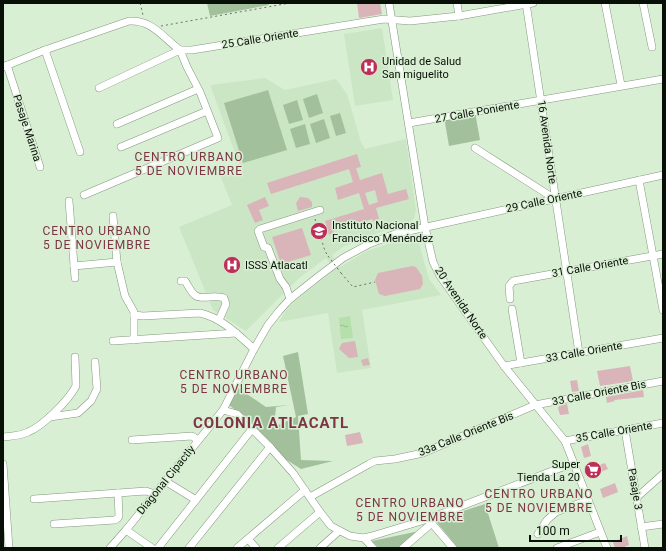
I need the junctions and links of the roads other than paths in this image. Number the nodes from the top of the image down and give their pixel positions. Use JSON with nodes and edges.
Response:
{"nodes":[{"id":1,"x":388,"y":3,"type":"edge"},
{"id":2,"x":457,"y":3,"type":"edge"},
{"id":3,"x":529,"y":3,"type":"edge"},
{"id":4,"x":605,"y":3,"type":"edge"},
{"id":5,"x":643,"y":3,"type":"edge"},
{"id":6,"x":459,"y":16,"type":"junction"},
{"id":7,"x":392,"y":19,"type":"junction"},
{"id":8,"x":652,"y":47,"type":"dead end"},
{"id":9,"x":46,"y":50,"type":"junction"},
{"id":10,"x":180,"y":50,"type":"junction"},
{"id":11,"x":5,"y":66,"type":"edge"},
{"id":12,"x":663,"y":78,"type":"edge"},
{"id":13,"x":621,"y":85,"type":"junction"},
{"id":14,"x":99,"y":88,"type":"dead end"},
{"id":15,"x":198,"y":89,"type":"junction"},
{"id":16,"x":541,"y":101,"type":"junction"},
{"id":17,"x":207,"y":111,"type":"junction"},
{"id":18,"x":409,"y":123,"type":"junction"},
{"id":19,"x":117,"y":124,"type":"dead end"},
{"id":20,"x":121,"y":147,"type":"dead end"},
{"id":21,"x":474,"y":148,"type":"dead end"},
{"id":22,"x":80,"y":152,"type":"dead end"},
{"id":23,"x":40,"y":167,"type":"dead end"},
{"id":24,"x":663,"y":175,"type":"edge"},
{"id":25,"x":639,"y":180,"type":"junction"},
{"id":26,"x":84,"y":195,"type":"dead end"},
{"id":27,"x":555,"y":199,"type":"junction"},
{"id":28,"x":69,"y":201,"type":"dead end"},
{"id":29,"x":316,"y":212,"type":"road end"},
{"id":30,"x":113,"y":216,"type":"dead end"},
{"id":31,"x":426,"y":227,"type":"junction"},
{"id":32,"x":663,"y":254,"type":"edge"},
{"id":33,"x":653,"y":255,"type":"junction"},
{"id":34,"x":117,"y":262,"type":"junction"},
{"id":35,"x":74,"y":266,"type":"junction"},
{"id":36,"x":566,"y":271,"type":"junction"},
{"id":37,"x":75,"y":278,"type":"dead end"},
{"id":38,"x":181,"y":281,"type":"dead end"},
{"id":39,"x":510,"y":298,"type":"dead end"},
{"id":40,"x":290,"y":299,"type":"junction"},
{"id":41,"x":512,"y":309,"type":"dead end"},
{"id":42,"x":663,"y":310,"type":"edge"},
{"id":43,"x":134,"y":315,"type":"junction"},
{"id":44,"x":219,"y":320,"type":"junction"},
{"id":45,"x":236,"y":333,"type":"junction"},
{"id":46,"x":663,"y":338,"type":"edge"},
{"id":47,"x":134,"y":340,"type":"junction"},
{"id":48,"x":113,"y":341,"type":"dead end"},
{"id":49,"x":254,"y":349,"type":"junction"},
{"id":50,"x":579,"y":353,"type":"junction"},
{"id":51,"x":75,"y":357,"type":"dead end"},
{"id":52,"x":95,"y":362,"type":"dead end"},
{"id":53,"x":521,"y":363,"type":"junction"},
{"id":54,"x":504,"y":366,"type":"junction"},
{"id":55,"x":663,"y":381,"type":"edge"},
{"id":56,"x":535,"y":406,"type":"junction"},
{"id":57,"x":223,"y":410,"type":"junction"},
{"id":58,"x":50,"y":417,"type":"junction"},
{"id":59,"x":663,"y":423,"type":"edge"},
{"id":60,"x":252,"y":429,"type":"junction"},
{"id":61,"x":625,"y":430,"type":"junction"},
{"id":62,"x":3,"y":437,"type":"edge"},
{"id":63,"x":132,"y":440,"type":"dead end"},
{"id":64,"x":198,"y":440,"type":"junction"},
{"id":65,"x":565,"y":441,"type":"junction"},
{"id":66,"x":270,"y":447,"type":"junction"},
{"id":67,"x":573,"y":463,"type":"junction"},
{"id":68,"x":3,"y":464,"type":"edge"},
{"id":69,"x":663,"y":474,"type":"edge"},
{"id":70,"x":165,"y":481,"type":"junction"},
{"id":71,"x":305,"y":490,"type":"junction"},
{"id":72,"x":118,"y":493,"type":"junction"},
{"id":73,"x":155,"y":494,"type":"junction"},
{"id":74,"x":310,"y":497,"type":"junction"},
{"id":75,"x":636,"y":498,"type":"junction"},
{"id":76,"x":34,"y":499,"type":"dead end"},
{"id":77,"x":196,"y":500,"type":"junction"},
{"id":78,"x":588,"y":500,"type":"junction"},
{"id":79,"x":320,"y":512,"type":"junction"},
{"id":80,"x":430,"y":521,"type":"junction"},
{"id":81,"x":54,"y":524,"type":"dead end"},
{"id":82,"x":663,"y":524,"type":"edge"},
{"id":83,"x":641,"y":527,"type":"junction"},
{"id":84,"x":126,"y":530,"type":"junction"},
{"id":85,"x":340,"y":531,"type":"junction"},
{"id":86,"x":600,"y":532,"type":"junction"},
{"id":87,"x":538,"y":534,"type":"dead end"},
{"id":88,"x":364,"y":538,"type":"junction"},
{"id":89,"x":248,"y":539,"type":"junction"},
{"id":90,"x":370,"y":547,"type":"edge"},
{"id":91,"x":450,"y":547,"type":"edge"},
{"id":92,"x":9,"y":548,"type":"edge"},
{"id":93,"x":110,"y":548,"type":"edge"},
{"id":94,"x":152,"y":548,"type":"edge"},
{"id":95,"x":158,"y":548,"type":"edge"},
{"id":96,"x":189,"y":548,"type":"edge"},
{"id":97,"x":237,"y":548,"type":"edge"},
{"id":98,"x":256,"y":548,"type":"edge"},
{"id":99,"x":278,"y":548,"type":"edge"},
{"id":100,"x":320,"y":548,"type":"edge"},
{"id":101,"x":403,"y":548,"type":"edge"},
{"id":102,"x":557,"y":548,"type":"edge"},
{"id":103,"x":607,"y":548,"type":"edge"},
{"id":104,"x":645,"y":548,"type":"edge"}],
"edges":[{"from":1,"to":7,"type":"street","name":"20 Avenida Norte"},
{"from":2,"to":6,"type":"street"},
{"from":3,"to":6,"type":"street","name":"25 Calle Oriente"},
{"from":3,"to":16,"type":"street","name":"16 Avenida Norte"},
{"from":4,"to":13,"type":"street"},
{"from":5,"to":8,"type":"street"},
{"from":6,"to":7,"type":"street","name":"25 Calle Oriente"},
{"from":7,"to":10,"type":"street","name":"25 Calle Oriente"},
{"from":7,"to":18,"type":"street","name":"20 Avenida Norte"},
{"from":9,"to":10,"type":"street"},
{"from":9,"to":11,"type":"street"},
{"from":9,"to":22,"type":"street"},
{"from":10,"to":14,"type":"street"},
{"from":10,"to":15,"type":"street"},
{"from":11,"to":23,"type":"street","name":"Pasaje Marina"},
{"from":12,"to":13,"type":"street","name":"27 Calle Poniente"},
{"from":13,"to":16,"type":"street","name":"27 Calle Poniente"},
{"from":15,"to":17,"type":"street"},
{"from":15,"to":19,"type":"street"},
{"from":16,"to":18,"type":"street","name":"27 Calle Poniente"},
{"from":16,"to":27,"type":"street","name":"16 Avenida Norte"},
{"from":17,"to":20,"type":"street"},
{"from":17,"to":26,"type":"street"},
{"from":18,"to":31,"type":"street","name":"20 Avenida Norte"},
{"from":21,"to":27,"type":"street"},
{"from":24,"to":25,"type":"street","name":"29 Calle Oriente"},
{"from":25,"to":27,"type":"street","name":"29 Calle Oriente"},
{"from":25,"to":33,"type":"street"},
{"from":27,"to":31,"type":"street","name":"29 Calle Oriente"},
{"from":27,"to":36,"type":"street","name":"16 Avenida Norte"},
{"from":28,"to":35,"type":"street"},
{"from":29,"to":40,"type":"street"},
{"from":30,"to":34,"type":"street"},
{"from":31,"to":40,"type":"street","name":"Diagonal Cipactly"},
{"from":31,"to":54,"type":"street","name":"20 Avenida Norte"},
{"from":32,"to":33,"type":"street","name":"31 Calle Oriente"},
{"from":33,"to":36,"type":"street","name":"31 Calle Oriente"},
{"from":33,"to":42,"type":"street"},
{"from":34,"to":35,"type":"street"},
{"from":34,"to":43,"type":"street"},
{"from":35,"to":37,"type":"street"},
{"from":36,"to":39,"type":"street","name":"31 Calle Oriente"},
{"from":36,"to":50,"type":"street","name":"16 Avenida Norte"},
{"from":38,"to":44,"type":"street"},
{"from":40,"to":49,"type":"street","name":"Diagonal Cipactly"},
{"from":41,"to":53,"type":"street"},
{"from":43,"to":44,"type":"street"},
{"from":43,"to":47,"type":"street"},
{"from":44,"to":45,"type":"street"},
{"from":45,"to":47,"type":"street"},
{"from":45,"to":49,"type":"street"},
{"from":46,"to":50,"type":"street","name":"33 Calle Oriente"},
{"from":47,"to":48,"type":"street"},
{"from":49,"to":57,"type":"street","name":"Diagonal Cipactly"},
{"from":50,"to":53,"type":"street","name":"33 Calle Oriente"},
{"from":51,"to":58,"type":"street"},
{"from":52,"to":58,"type":"street"},
{"from":53,"to":54,"type":"street","name":"33 Calle Oriente"},
{"from":54,"to":56,"type":"street","name":"20 Avenida Norte"},
{"from":55,"to":56,"type":"street","name":"33 Calle Oriente Bis"},
{"from":56,"to":65,"type":"street","name":"20 Avenida Norte"},
{"from":56,"to":74,"type":"street","name":"33a Calle Oriente Bis"},
{"from":57,"to":60,"type":"street"},
{"from":57,"to":64,"type":"street","name":"Diagonal Cipactly"},
{"from":58,"to":62,"type":"street"},
{"from":59,"to":61,"type":"street","name":"35 Calle Oriente"},
{"from":60,"to":66,"type":"street"},
{"from":60,"to":77,"type":"street"},
{"from":61,"to":65,"type":"street","name":"35 Calle Oriente"},
{"from":61,"to":75,"type":"street","name":"Pasaje 3"},
{"from":63,"to":64,"type":"street"},
{"from":64,"to":70,"type":"street","name":"Diagonal Cipactly"},
{"from":65,"to":67,"type":"street","name":"20 Avenida Norte"},
{"from":66,"to":71,"type":"street"},
{"from":66,"to":96,"type":"street"},
{"from":67,"to":78,"type":"street","name":"20 Avenida Norte"},
{"from":67,"to":80,"type":"street"},
{"from":68,"to":92,"type":"street"},
{"from":69,"to":75,"type":"street"},
{"from":70,"to":73,"type":"street","name":"Diagonal Cipactly"},
{"from":70,"to":77,"type":"street"},
{"from":71,"to":74,"type":"street"},
{"from":71,"to":89,"type":"street"},
{"from":72,"to":73,"type":"street"},
{"from":72,"to":76,"type":"street"},
{"from":72,"to":81,"type":"street"},
{"from":73,"to":84,"type":"street","name":"Diagonal Cipactly"},
{"from":74,"to":79,"type":"street"},
{"from":75,"to":83,"type":"street","name":"Pasaje 3"},
{"from":77,"to":95,"type":"street"},
{"from":78,"to":86,"type":"street","name":"20 Avenida Norte"},
{"from":78,"to":87,"type":"street"},
{"from":79,"to":85,"type":"street"},
{"from":79,"to":99,"type":"street"},
{"from":80,"to":88,"type":"street"},
{"from":80,"to":91,"type":"street"},
{"from":80,"to":101,"type":"street"},
{"from":82,"to":83,"type":"street"},
{"from":83,"to":104,"type":"street","name":"Pasaje 3"},
{"from":84,"to":93,"type":"street","name":"Diagonal Cipactly"},
{"from":84,"to":94,"type":"street"},
{"from":85,"to":88,"type":"street"},
{"from":85,"to":100,"type":"street"},
{"from":86,"to":102,"type":"street"},
{"from":86,"to":103,"type":"street","name":"20 Avenida Norte"},
{"from":88,"to":90,"type":"street"},
{"from":89,"to":97,"type":"street"},
{"from":89,"to":98,"type":"street"}]}
